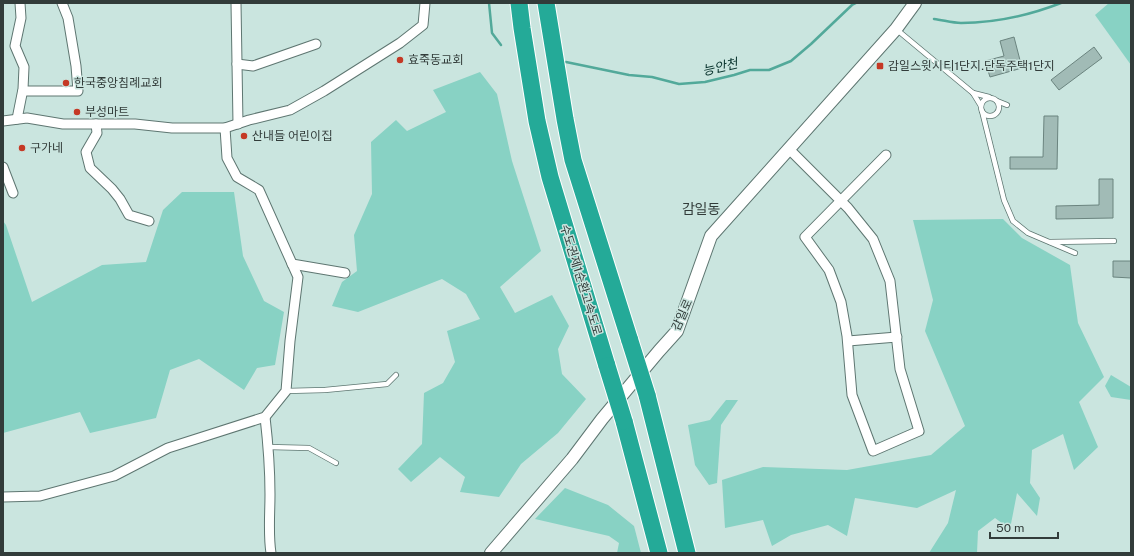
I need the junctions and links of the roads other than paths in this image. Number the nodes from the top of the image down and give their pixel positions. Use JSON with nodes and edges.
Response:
{"nodes":[{"id":1,"x":20,"y":3,"type":"edge"},
{"id":2,"x":62,"y":3,"type":"edge"},
{"id":3,"x":236,"y":3,"type":"edge"},
{"id":4,"x":425,"y":3,"type":"edge"},
{"id":5,"x":519,"y":3,"type":"edge"},
{"id":6,"x":546,"y":3,"type":"edge"},
{"id":7,"x":915,"y":3,"type":"edge"},
{"id":8,"x":896,"y":29,"type":"junction"},
{"id":9,"x":316,"y":44,"type":"dead end"},
{"id":10,"x":237,"y":64,"type":"junction"},
{"id":11,"x":23,"y":91,"type":"junction"},
{"id":12,"x":973,"y":93,"type":"junction"},
{"id":13,"x":989,"y":98,"type":"junction"},
{"id":14,"x":997,"y":101,"type":"junction"},
{"id":15,"x":980,"y":106,"type":"junction"},
{"id":16,"x":998,"y":110,"type":"junction"},
{"id":17,"x":982,"y":111,"type":"junction"},
{"id":18,"x":991,"y":116,"type":"junction"},
{"id":19,"x":17,"y":119,"type":"junction"},
{"id":20,"x":3,"y":121,"type":"edge"},
{"id":21,"x":96,"y":124,"type":"junction"},
{"id":22,"x":238,"y":124,"type":"junction"},
{"id":23,"x":985,"y":125,"type":"junction"},
{"id":24,"x":225,"y":128,"type":"junction"},
{"id":25,"x":789,"y":149,"type":"junction"},
{"id":26,"x":886,"y":156,"type":"dead end"},
{"id":27,"x":3,"y":168,"type":"edge"},
{"id":28,"x":13,"y":193,"type":"dead end"},
{"id":29,"x":841,"y":201,"type":"junction"},
{"id":30,"x":149,"y":221,"type":"dead end"},
{"id":31,"x":1114,"y":241,"type":"dead end"},
{"id":32,"x":1049,"y":242,"type":"junction"},
{"id":33,"x":1075,"y":254,"type":"dead end"},
{"id":34,"x":292,"y":264,"type":"junction"},
{"id":35,"x":345,"y":273,"type":"dead end"},
{"id":36,"x":897,"y":337,"type":"junction"},
{"id":37,"x":848,"y":341,"type":"junction"},
{"id":38,"x":396,"y":375,"type":"dead end"},
{"id":39,"x":286,"y":391,"type":"junction"},
{"id":40,"x":265,"y":417,"type":"junction"},
{"id":41,"x":268,"y":447,"type":"junction"},
{"id":42,"x":336,"y":463,"type":"dead end"},
{"id":43,"x":3,"y":496,"type":"edge"},
{"id":44,"x":271,"y":553,"type":"edge"},
{"id":45,"x":492,"y":553,"type":"edge"},
{"id":46,"x":659,"y":553,"type":"edge"},
{"id":47,"x":687,"y":553,"type":"edge"}],
"edges":[{"from":1,"to":11,"type":"street"},
{"from":2,"to":11,"type":"street"},
{"from":3,"to":10,"type":"street"},
{"from":4,"to":22,"type":"street"},
{"from":5,"to":46,"type":"highway","name":"수도권제1순환고속도로","bridge":true},
{"from":6,"to":47,"type":"highway","bridge":true},
{"from":7,"to":8,"type":"street","name":"감일로"},
{"from":8,"to":12,"type":"lane"},
{"from":8,"to":25,"type":"street","name":"감일로"},
{"from":9,"to":10,"type":"street"},
{"from":10,"to":22,"type":"street"},
{"from":11,"to":19,"type":"street"},
{"from":12,"to":13,"type":"lane"},
{"from":12,"to":15,"type":"lane"},
{"from":13,"to":14,"type":"lane"},
{"from":13,"to":15,"type":"lane"},
{"from":14,"to":16,"type":"lane"},
{"from":14,"to":16,"type":"lane"},
{"from":15,"to":17,"type":"lane"},
{"from":16,"to":18,"type":"lane"},
{"from":17,"to":18,"type":"lane"},
{"from":17,"to":23,"type":"lane"},
{"from":18,"to":23,"type":"lane"},
{"from":19,"to":20,"type":"street"},
{"from":19,"to":21,"type":"street"},
{"from":21,"to":24,"type":"street"},
{"from":21,"to":30,"type":"street"},
{"from":22,"to":24,"type":"street"},
{"from":23,"to":32,"type":"lane"},
{"from":24,"to":34,"type":"street"},
{"from":25,"to":29,"type":"street"},
{"from":25,"to":45,"type":"street","name":"감일로"},
{"from":26,"to":29,"type":"street"},
{"from":27,"to":28,"type":"street"},
{"from":29,"to":36,"type":"street"},
{"from":29,"to":37,"type":"street"},
{"from":31,"to":32,"type":"lane"},
{"from":32,"to":33,"type":"lane"},
{"from":34,"to":35,"type":"street"},
{"from":34,"to":39,"type":"street"},
{"from":36,"to":37,"type":"street"},
{"from":36,"to":37,"type":"street"},
{"from":38,"to":39,"type":"lane"},
{"from":39,"to":40,"type":"street"},
{"from":40,"to":41,"type":"street"},
{"from":40,"to":43,"type":"street"},
{"from":41,"to":42,"type":"lane"},
{"from":41,"to":44,"type":"street"}]}
